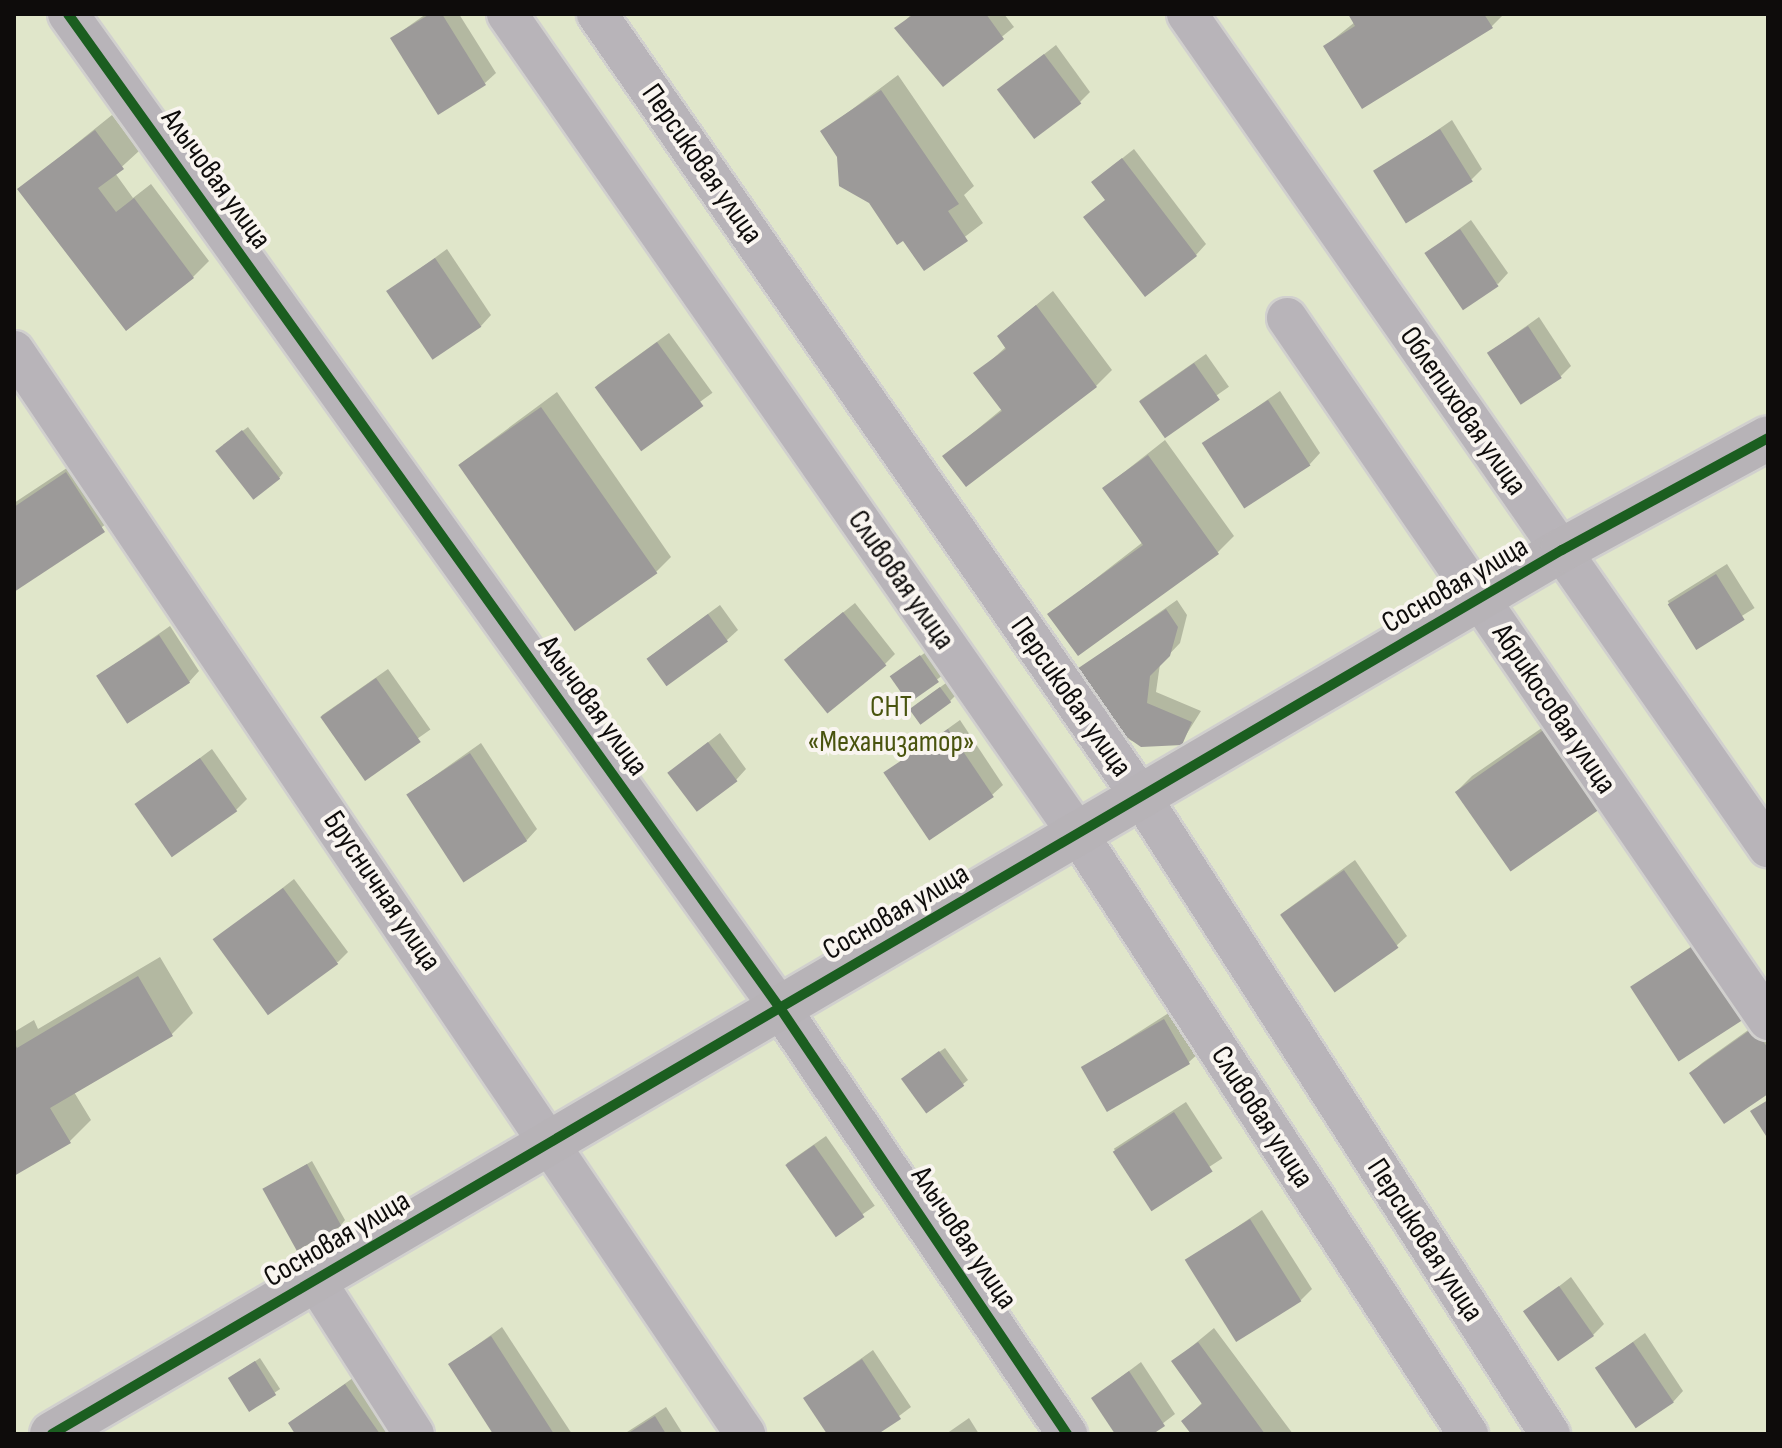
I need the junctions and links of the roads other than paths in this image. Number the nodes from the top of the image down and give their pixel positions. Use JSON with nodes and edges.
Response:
{"nodes":[{"id":1,"x":68,"y":14,"type":"edge"},
{"id":2,"x":507,"y":14,"type":"edge"},
{"id":3,"x":597,"y":14,"type":"edge"},
{"id":4,"x":1187,"y":14,"type":"edge"},
{"id":5,"x":1287,"y":318,"type":"dead end"},
{"id":6,"x":14,"y":351,"type":"edge"},
{"id":7,"x":1768,"y":438,"type":"edge"},
{"id":8,"x":1562,"y":550,"type":"junction"},
{"id":9,"x":1479,"y":598,"type":"junction"},
{"id":10,"x":1141,"y":797,"type":"junction"},
{"id":11,"x":1078,"y":834,"type":"junction"},
{"id":12,"x":1768,"y":847,"type":"edge"},
{"id":13,"x":780,"y":1008,"type":"junction"},
{"id":14,"x":1768,"y":1020,"type":"edge"},
{"id":15,"x":552,"y":1141,"type":"junction"},
{"id":16,"x":315,"y":1280,"type":"junction"},
{"id":17,"x":52,"y":1434,"type":"edge"},
{"id":18,"x":414,"y":1434,"type":"edge"},
{"id":19,"x":745,"y":1434,"type":"edge"},
{"id":20,"x":1067,"y":1434,"type":"edge"},
{"id":21,"x":1468,"y":1434,"type":"edge"},
{"id":22,"x":1550,"y":1434,"type":"edge"}],
"edges":[{"from":1,"to":13,"type":"street","name":"Алычовая улица"},
{"from":2,"to":11,"type":"street","name":"Сливовая улица"},
{"from":3,"to":10,"type":"street","name":"Персиковая улица"},
{"from":4,"to":8,"type":"street","name":"Облепиховая улица"},
{"from":5,"to":9,"type":"street","name":"Абрикосовая улица"},
{"from":6,"to":15,"type":"street","name":"Брусничная улица"},
{"from":7,"to":8,"type":"street","name":"Сосновая улица"},
{"from":8,"to":9,"type":"street","name":"Сосновая улица"},
{"from":8,"to":12,"type":"street","name":"Облепиховая улица"},
{"from":9,"to":10,"type":"street","name":"Сосновая улица"},
{"from":9,"to":14,"type":"street","name":"Абрикосовая улица"},
{"from":10,"to":11,"type":"street","name":"Сосновая улица"},
{"from":10,"to":22,"type":"street","name":"Персиковая улица"},
{"from":11,"to":13,"type":"street","name":"Сосновая улица"},
{"from":11,"to":21,"type":"street","name":"Сливовая улица"},
{"from":13,"to":15,"type":"street","name":"Сосновая улица"},
{"from":13,"to":20,"type":"street","name":"Алычовая улица"},
{"from":15,"to":16,"type":"street","name":"Сосновая улица"},
{"from":15,"to":19,"type":"street","name":"Брусничная улица"},
{"from":16,"to":17,"type":"street","name":"Сосновая улица"},
{"from":16,"to":18,"type":"street"}]}
